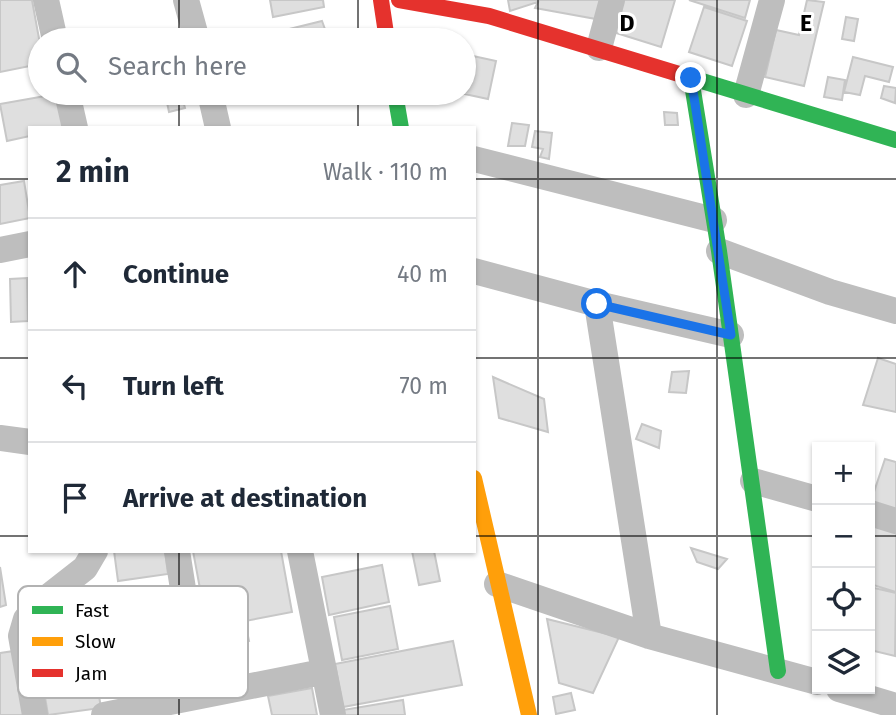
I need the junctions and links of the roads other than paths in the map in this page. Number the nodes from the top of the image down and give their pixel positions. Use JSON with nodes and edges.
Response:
{"nodes":[{"id":1,"x":46,"y":0,"type":"edge"},
{"id":2,"x":187,"y":0,"type":"edge"},
{"id":3,"x":381,"y":0,"type":"edge"},
{"id":4,"x":399,"y":0,"type":"edge"},
{"id":5,"x":612,"y":0,"type":"edge"},
{"id":6,"x":772,"y":0,"type":"edge"},
{"id":7,"x":488,"y":8,"type":"edge"},
{"id":8,"x":52,"y":28,"type":"edge"},
{"id":9,"x":194,"y":28,"type":"edge"},
{"id":10,"x":385,"y":28,"type":"edge"},
{"id":11,"x":599,"y":48,"type":"junction"},
{"id":12,"x":691,"y":78,"type":"junction"},
{"id":13,"x":746,"y":95,"type":"junction"},
{"id":14,"x":70,"y":105,"type":"edge"},
{"id":15,"x":213,"y":105,"type":"edge"},
{"id":16,"x":397,"y":105,"type":"edge"},
{"id":17,"x":75,"y":126,"type":"edge"},
{"id":18,"x":218,"y":126,"type":"edge"},
{"id":19,"x":401,"y":126,"type":"edge"},
{"id":20,"x":896,"y":140,"type":"edge"},
{"id":21,"x":476,"y":160,"type":"edge"},
{"id":22,"x":714,"y":220,"type":"junction"},
{"id":23,"x":28,"y":244,"type":"edge"},
{"id":24,"x":0,"y":250,"type":"edge"},
{"id":25,"x":719,"y":251,"type":"junction"},
{"id":26,"x":476,"y":272,"type":"edge"},
{"id":27,"x":597,"y":304,"type":"junction"},
{"id":28,"x":896,"y":311,"type":"edge"},
{"id":29,"x":731,"y":335,"type":"junction"},
{"id":30,"x":0,"y":438,"type":"edge"},
{"id":31,"x":28,"y":442,"type":"edge"},
{"id":32,"x":753,"y":481,"type":"junction"},
{"id":33,"x":476,"y":487,"type":"edge"},
{"id":34,"x":812,"y":498,"type":"edge"},
{"id":35,"x":875,"y":514,"type":"edge"},
{"id":36,"x":896,"y":520,"type":"edge"},
{"id":37,"x":94,"y":553,"type":"edge"},
{"id":38,"x":177,"y":553,"type":"edge"},
{"id":39,"x":300,"y":553,"type":"edge"},
{"id":40,"x":497,"y":583,"type":"junction"},
{"id":41,"x":62,"y":586,"type":"edge"},
{"id":42,"x":183,"y":586,"type":"edge"},
{"id":43,"x":649,"y":636,"type":"junction"},
{"id":44,"x":322,"y":670,"type":"junction"},
{"id":45,"x":778,"y":671,"type":"junction"},
{"id":46,"x":812,"y":681,"type":"edge"},
{"id":47,"x":248,"y":687,"type":"edge"},
{"id":48,"x":875,"y":694,"type":"edge"},
{"id":49,"x":894,"y":696,"type":"edge"},
{"id":50,"x":190,"y":698,"type":"edge"},
{"id":51,"x":104,"y":715,"type":"edge"},
{"id":52,"x":333,"y":715,"type":"edge"},
{"id":53,"x":529,"y":715,"type":"edge"}],
"edges":[{"from":1,"to":8,"type":"street"},
{"from":2,"to":9,"type":"street"},
{"from":3,"to":10,"type":"street"},
{"from":4,"to":7,"type":"street"},
{"from":5,"to":11,"type":"street"},
{"from":6,"to":13,"type":"street"},
{"from":7,"to":11,"type":"street"},
{"from":11,"to":12,"type":"street"},
{"from":12,"to":13,"type":"street"},
{"from":12,"to":22,"type":"street"},
{"from":13,"to":20,"type":"street"},
{"from":14,"to":17,"type":"street"},
{"from":15,"to":18,"type":"street"},
{"from":16,"to":19,"type":"street"},
{"from":21,"to":22,"type":"street"},
{"from":22,"to":25,"type":"street"},
{"from":23,"to":24,"type":"street"},
{"from":25,"to":28,"type":"street"},
{"from":25,"to":29,"type":"street"},
{"from":26,"to":27,"type":"street"},
{"from":27,"to":29,"type":"street"},
{"from":27,"to":43,"type":"street"},
{"from":29,"to":32,"type":"street"},
{"from":30,"to":31,"type":"street"},
{"from":32,"to":34,"type":"street"},
{"from":32,"to":45,"type":"street"},
{"from":33,"to":40,"type":"street"},
{"from":35,"to":36,"type":"street"},
{"from":37,"to":41,"type":"street"},
{"from":38,"to":42,"type":"street"},
{"from":39,"to":44,"type":"street"},
{"from":40,"to":43,"type":"street"},
{"from":40,"to":53,"type":"street"},
{"from":43,"to":45,"type":"street"},
{"from":44,"to":47,"type":"street"},
{"from":44,"to":52,"type":"street"},
{"from":45,"to":46,"type":"street"},
{"from":48,"to":49,"type":"street"},
{"from":50,"to":51,"type":"street"}]}
